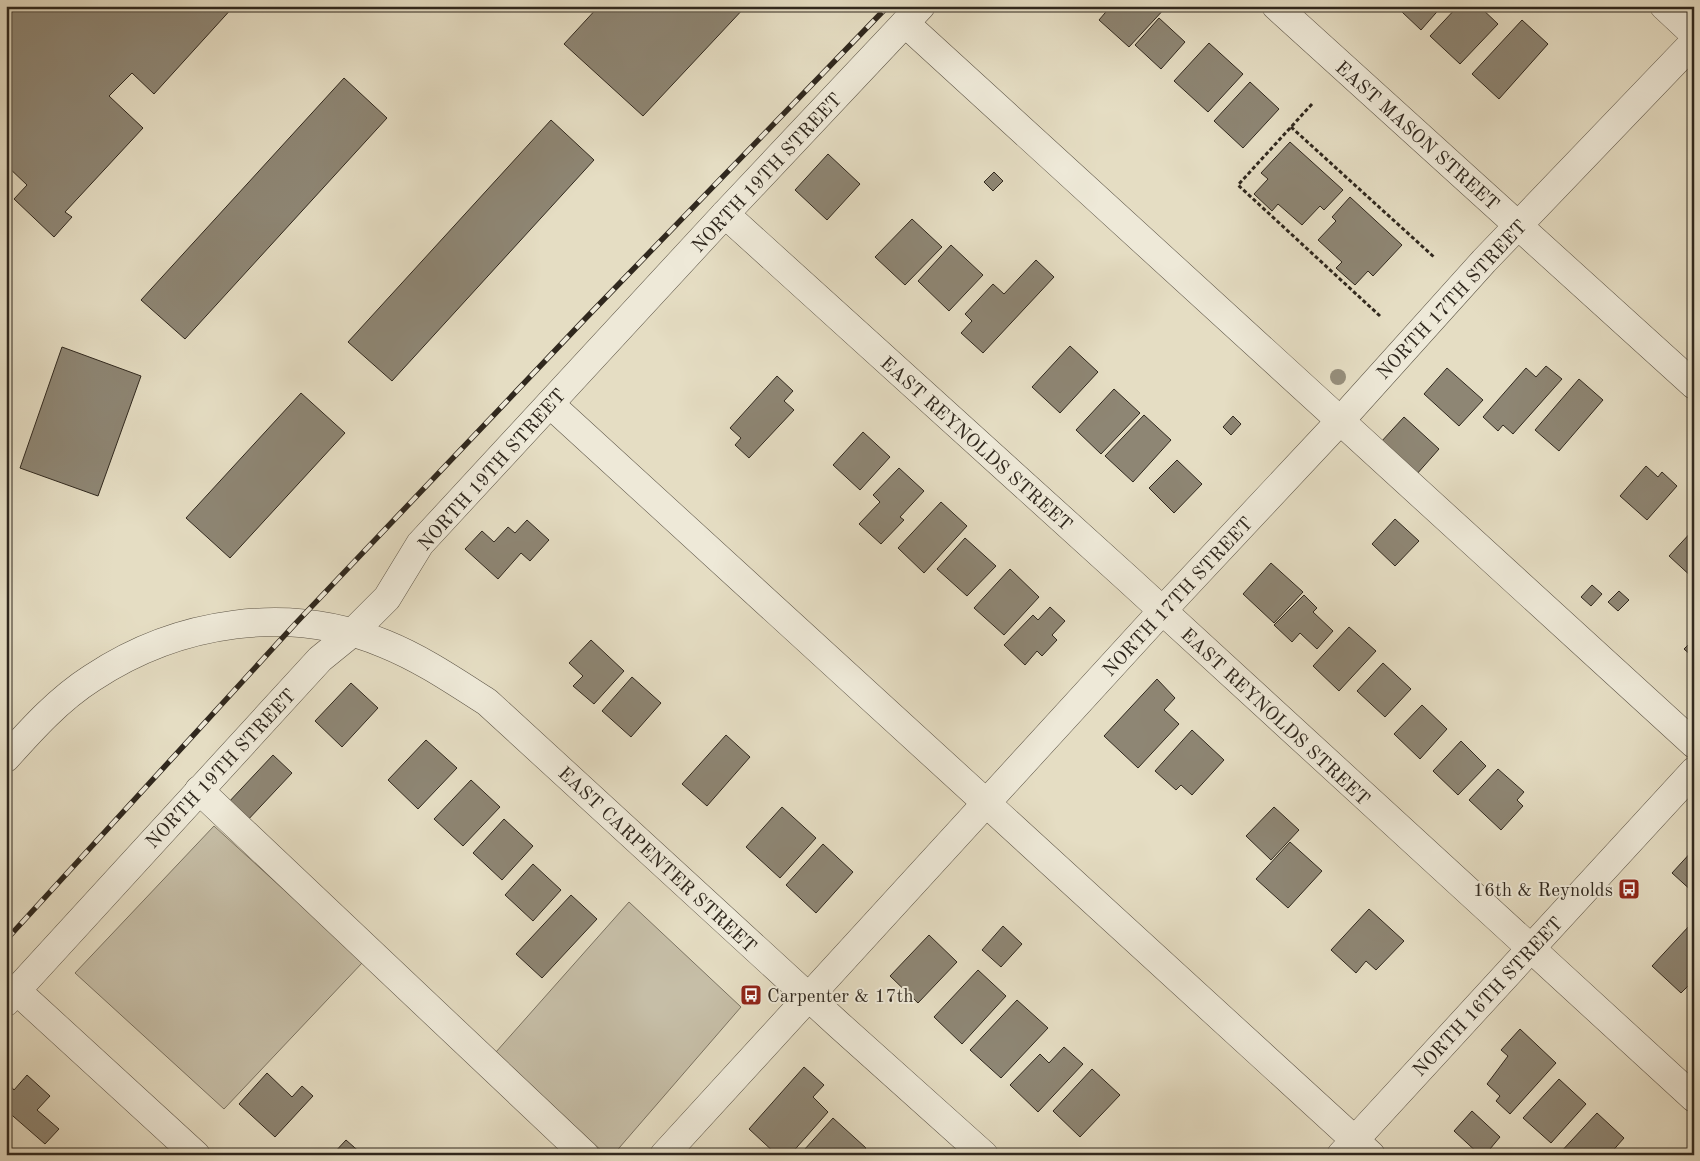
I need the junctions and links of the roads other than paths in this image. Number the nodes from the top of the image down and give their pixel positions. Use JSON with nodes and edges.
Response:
{"nodes":[{"id":1,"x":1276,"y":6,"type":"edge"},
{"id":2,"x":1664,"y":6,"type":"edge"},
{"id":3,"x":913,"y":15,"type":"edge"},
{"id":4,"x":1694,"y":34,"type":"edge"},
{"id":5,"x":1694,"y":42,"type":"edge"},
{"id":6,"x":725,"y":214,"type":"junction"},
{"id":7,"x":1518,"y":225,"type":"junction"},
{"id":8,"x":1694,"y":385,"type":"edge"},
{"id":9,"x":550,"y":404,"type":"junction"},
{"id":10,"x":1340,"y":421,"type":"junction"},
{"id":11,"x":1162,"y":611,"type":"junction"},
{"id":12,"x":352,"y":633,"type":"junction"},
{"id":13,"x":1694,"y":744,"type":"edge"},
{"id":14,"x":6,"y":758,"type":"edge"},
{"id":15,"x":1694,"y":771,"type":"edge"},
{"id":16,"x":199,"y":790,"type":"junction"},
{"id":17,"x":987,"y":803,"type":"junction"},
{"id":18,"x":1530,"y":949,"type":"junction"},
{"id":19,"x":11,"y":997,"type":"edge"},
{"id":20,"x":808,"y":997,"type":"junction"},
{"id":21,"x":1694,"y":1098,"type":"edge"},
{"id":22,"x":1355,"y":1150,"type":"edge"},
{"id":23,"x":196,"y":1155,"type":"edge"},
{"id":24,"x":585,"y":1155,"type":"edge"},
{"id":25,"x":664,"y":1155,"type":"edge"},
{"id":26,"x":984,"y":1155,"type":"edge"}],
"edges":[{"from":1,"to":7,"type":"street","name":"EAST MASON STREET"},
{"from":2,"to":4,"type":"street"},
{"from":3,"to":6,"type":"street","name":"NORTH 19TH STREET"},
{"from":3,"to":10,"type":"street"},
{"from":5,"to":7,"type":"street","name":"NORTH 17TH STREET"},
{"from":6,"to":9,"type":"street","name":"NORTH 19TH STREET"},
{"from":6,"to":11,"type":"street","name":"EAST REYNOLDS STREET"},
{"from":7,"to":8,"type":"street","name":"EAST MASON STREET"},
{"from":7,"to":10,"type":"street","name":"NORTH 17TH STREET"},
{"from":9,"to":12,"type":"street","name":"NORTH 19TH STREET"},
{"from":9,"to":17,"type":"street"},
{"from":10,"to":11,"type":"street","name":"NORTH 17TH STREET"},
{"from":10,"to":13,"type":"street"},
{"from":11,"to":17,"type":"street","name":"NORTH 17TH STREET"},
{"from":11,"to":18,"type":"street","name":"EAST REYNOLDS STREET"},
{"from":12,"to":14,"type":"street","name":"EAST CARPENTER STREET"},
{"from":12,"to":16,"type":"street","name":"NORTH 19TH STREET"},
{"from":12,"to":20,"type":"street","name":"EAST CARPENTER STREET"},
{"from":15,"to":18,"type":"street","name":"NORTH 16TH STREET"},
{"from":16,"to":19,"type":"street","name":"NORTH 19TH STREET"},
{"from":16,"to":24,"type":"street"},
{"from":17,"to":20,"type":"street","name":"NORTH 17TH STREET"},
{"from":17,"to":22,"type":"street"},
{"from":18,"to":21,"type":"street","name":"EAST REYNOLDS STREET"},
{"from":18,"to":22,"type":"street","name":"NORTH 16TH STREET"},
{"from":19,"to":23,"type":"street"},
{"from":20,"to":25,"type":"street","name":"NORTH 17TH STREET"},
{"from":20,"to":26,"type":"street","name":"EAST CARPENTER STREET"}]}
